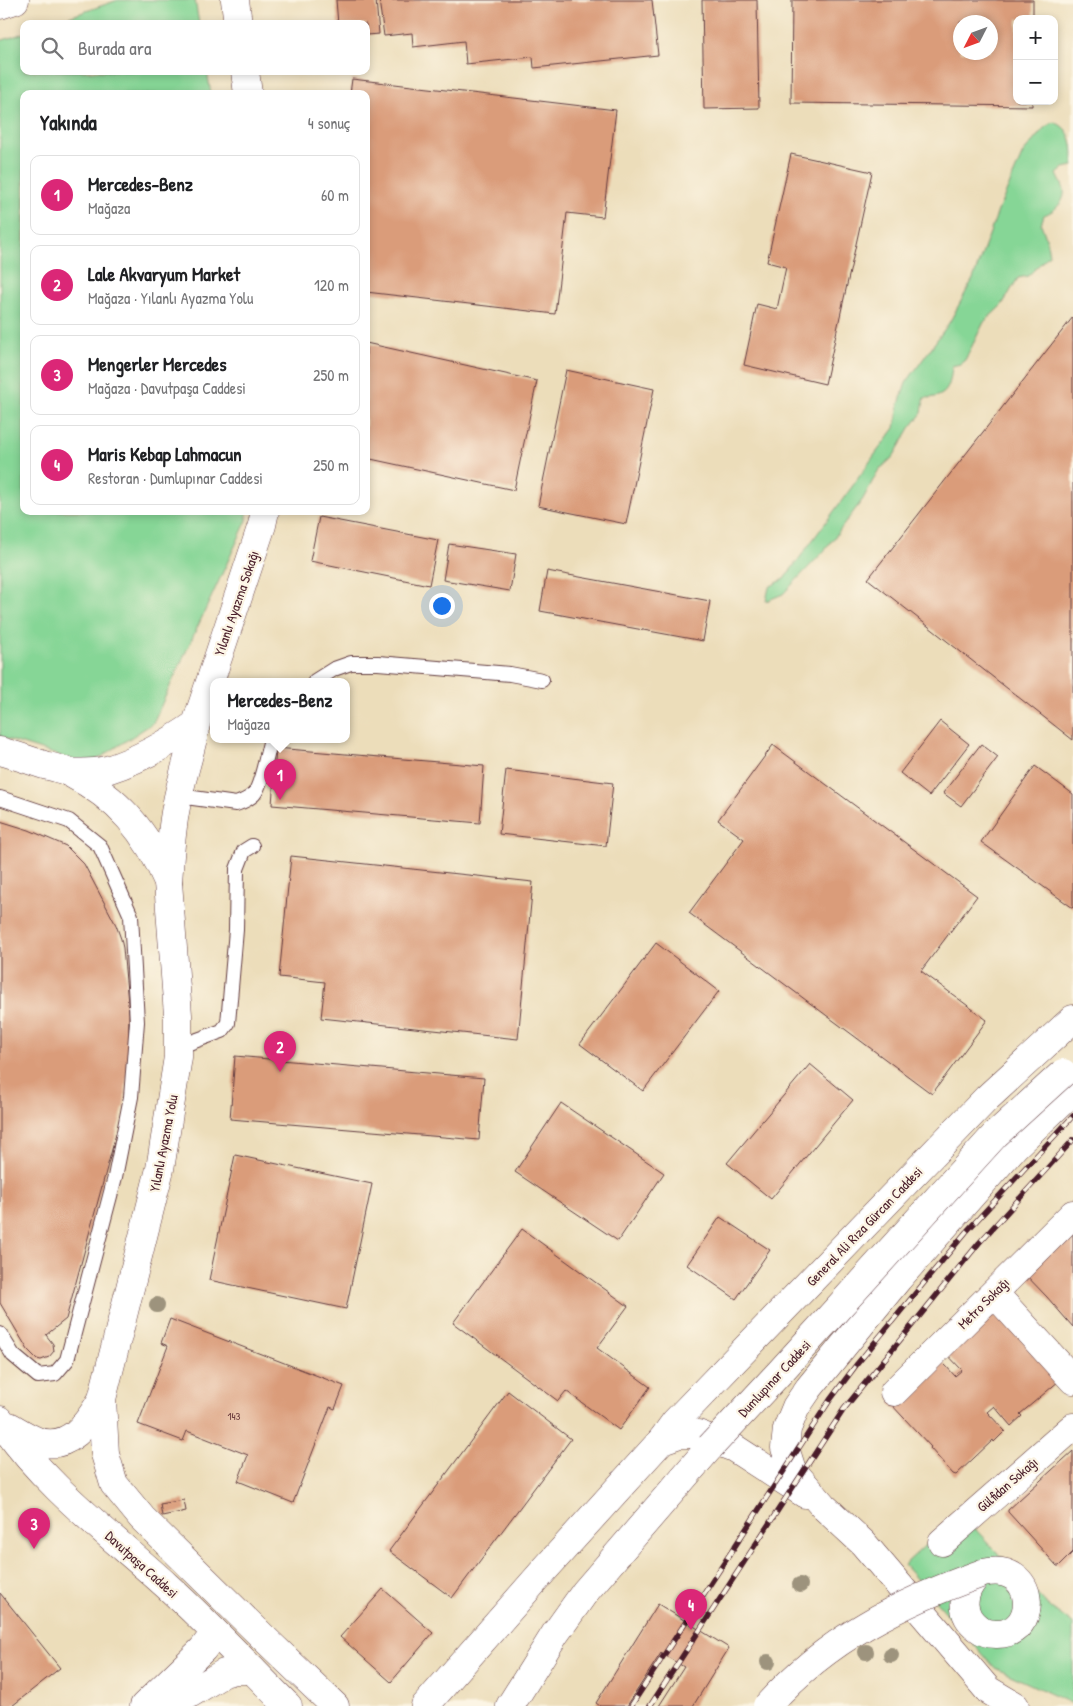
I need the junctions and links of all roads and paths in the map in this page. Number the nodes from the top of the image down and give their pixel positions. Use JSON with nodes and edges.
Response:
{"nodes":[{"id":1,"x":15,"y":0,"type":"edge"},
{"id":2,"x":235,"y":0,"type":"edge"},
{"id":3,"x":0,"y":5,"type":"edge"},
{"id":4,"x":238,"y":20,"type":"edge"},
{"id":5,"x":246,"y":75,"type":"edge"},
{"id":6,"x":247,"y":90,"type":"edge"},
{"id":7,"x":264,"y":515,"type":"edge"},
{"id":8,"x":211,"y":678,"type":"edge"},
{"id":9,"x":320,"y":678,"type":"edge"},
{"id":10,"x":542,"y":680,"type":"dead end"},
{"id":11,"x":210,"y":682,"type":"edge"},
{"id":12,"x":196,"y":724,"type":"junction"},
{"id":13,"x":270,"y":743,"type":"edge"},
{"id":14,"x":0,"y":751,"type":"edge"},
{"id":15,"x":68,"y":772,"type":"junction"},
{"id":16,"x":178,"y":796,"type":"junction"},
{"id":17,"x":0,"y":798,"type":"edge"},
{"id":18,"x":252,"y":846,"type":"dead end"},
{"id":19,"x":168,"y":882,"type":"junction"},
{"id":20,"x":1073,"y":1019,"type":"edge"},
{"id":21,"x":178,"y":1047,"type":"junction"},
{"id":22,"x":1070,"y":1076,"type":"edge"},
{"id":23,"x":1073,"y":1214,"type":"edge"},
{"id":24,"x":994,"y":1293,"type":"junction"},
{"id":25,"x":0,"y":1334,"type":"edge"},
{"id":26,"x":1073,"y":1380,"type":"edge"},
{"id":27,"x":894,"y":1392,"type":"dead end"},
{"id":28,"x":102,"y":1399,"type":"junction"},
{"id":29,"x":1,"y":1421,"type":"edge"},
{"id":30,"x":1073,"y":1427,"type":"edge"},
{"id":31,"x":662,"y":1440,"type":"junction"},
{"id":32,"x":823,"y":1506,"type":"junction"},
{"id":33,"x":942,"y":1542,"type":"dead end"},
{"id":34,"x":979,"y":1575,"type":"dead end"},
{"id":35,"x":213,"y":1631,"type":"junction"},
{"id":36,"x":252,"y":1670,"type":"junction"},
{"id":37,"x":144,"y":1706,"type":"edge"},
{"id":38,"x":170,"y":1706,"type":"edge"},
{"id":39,"x":288,"y":1706,"type":"edge"},
{"id":40,"x":335,"y":1706,"type":"edge"},
{"id":41,"x":425,"y":1706,"type":"edge"},
{"id":42,"x":510,"y":1706,"type":"edge"},
{"id":43,"x":767,"y":1706,"type":"edge"},
{"id":44,"x":1015,"y":1706,"type":"edge"}],
"edges":[{"from":1,"to":3,"type":"main road"},
{"from":2,"to":4,"type":"main road"},
{"from":5,"to":6,"type":"main road"},
{"from":7,"to":8,"type":"main road","name":"Yılanlı Ayazma Sokağı"},
{"from":9,"to":10,"type":"lane"},
{"from":11,"to":12,"type":"main road","name":"Yılanlı Ayazma Sokağı"},
{"from":12,"to":15,"type":"main road"},
{"from":12,"to":16,"type":"main road","name":"Yılanlı Ayazma Sokağı"},
{"from":13,"to":16,"type":"lane"},
{"from":14,"to":15,"type":"main road"},
{"from":15,"to":19,"type":"main road"},
{"from":16,"to":19,"type":"main road","name":"Yılanlı Ayazma Sokağı"},
{"from":17,"to":25,"type":"lane"},
{"from":18,"to":21,"type":"lane"},
{"from":19,"to":21,"type":"main road","name":"Yılanlı Ayazma Yolu"},
{"from":20,"to":31,"type":"main road","name":"General Ali Rıza Gürcan Caddesi"},
{"from":21,"to":28,"type":"main road","name":"Yılanlı Ayazma Yolu"},
{"from":22,"to":32,"type":"main road"},
{"from":22,"to":42,"type":"main road","name":"Dumlupınar Caddesi","bridge":true},
{"from":23,"to":24,"type":"main road","name":"Metro Sokağı"},
{"from":24,"to":26,"type":"main road"},
{"from":24,"to":27,"type":"main road","name":"Metro Sokağı"},
{"from":28,"to":29,"type":"main road"},
{"from":28,"to":40,"type":"main road"},
{"from":29,"to":35,"type":"main road","name":"Davutpaşa Caddesi"},
{"from":30,"to":33,"type":"main road","name":"Gülfidan Sokağı"},
{"from":31,"to":32,"type":"main road"},
{"from":31,"to":41,"type":"main road"},
{"from":32,"to":44,"type":"main road"},
{"from":34,"to":43,"type":"main road","bridge":true},
{"from":35,"to":36,"type":"main road","name":"Davutpaşa Caddesi"},
{"from":35,"to":37,"type":"main road"},
{"from":36,"to":38,"type":"main road"},
{"from":36,"to":39,"type":"main road","name":"Davutpaşa Caddesi"}]}
